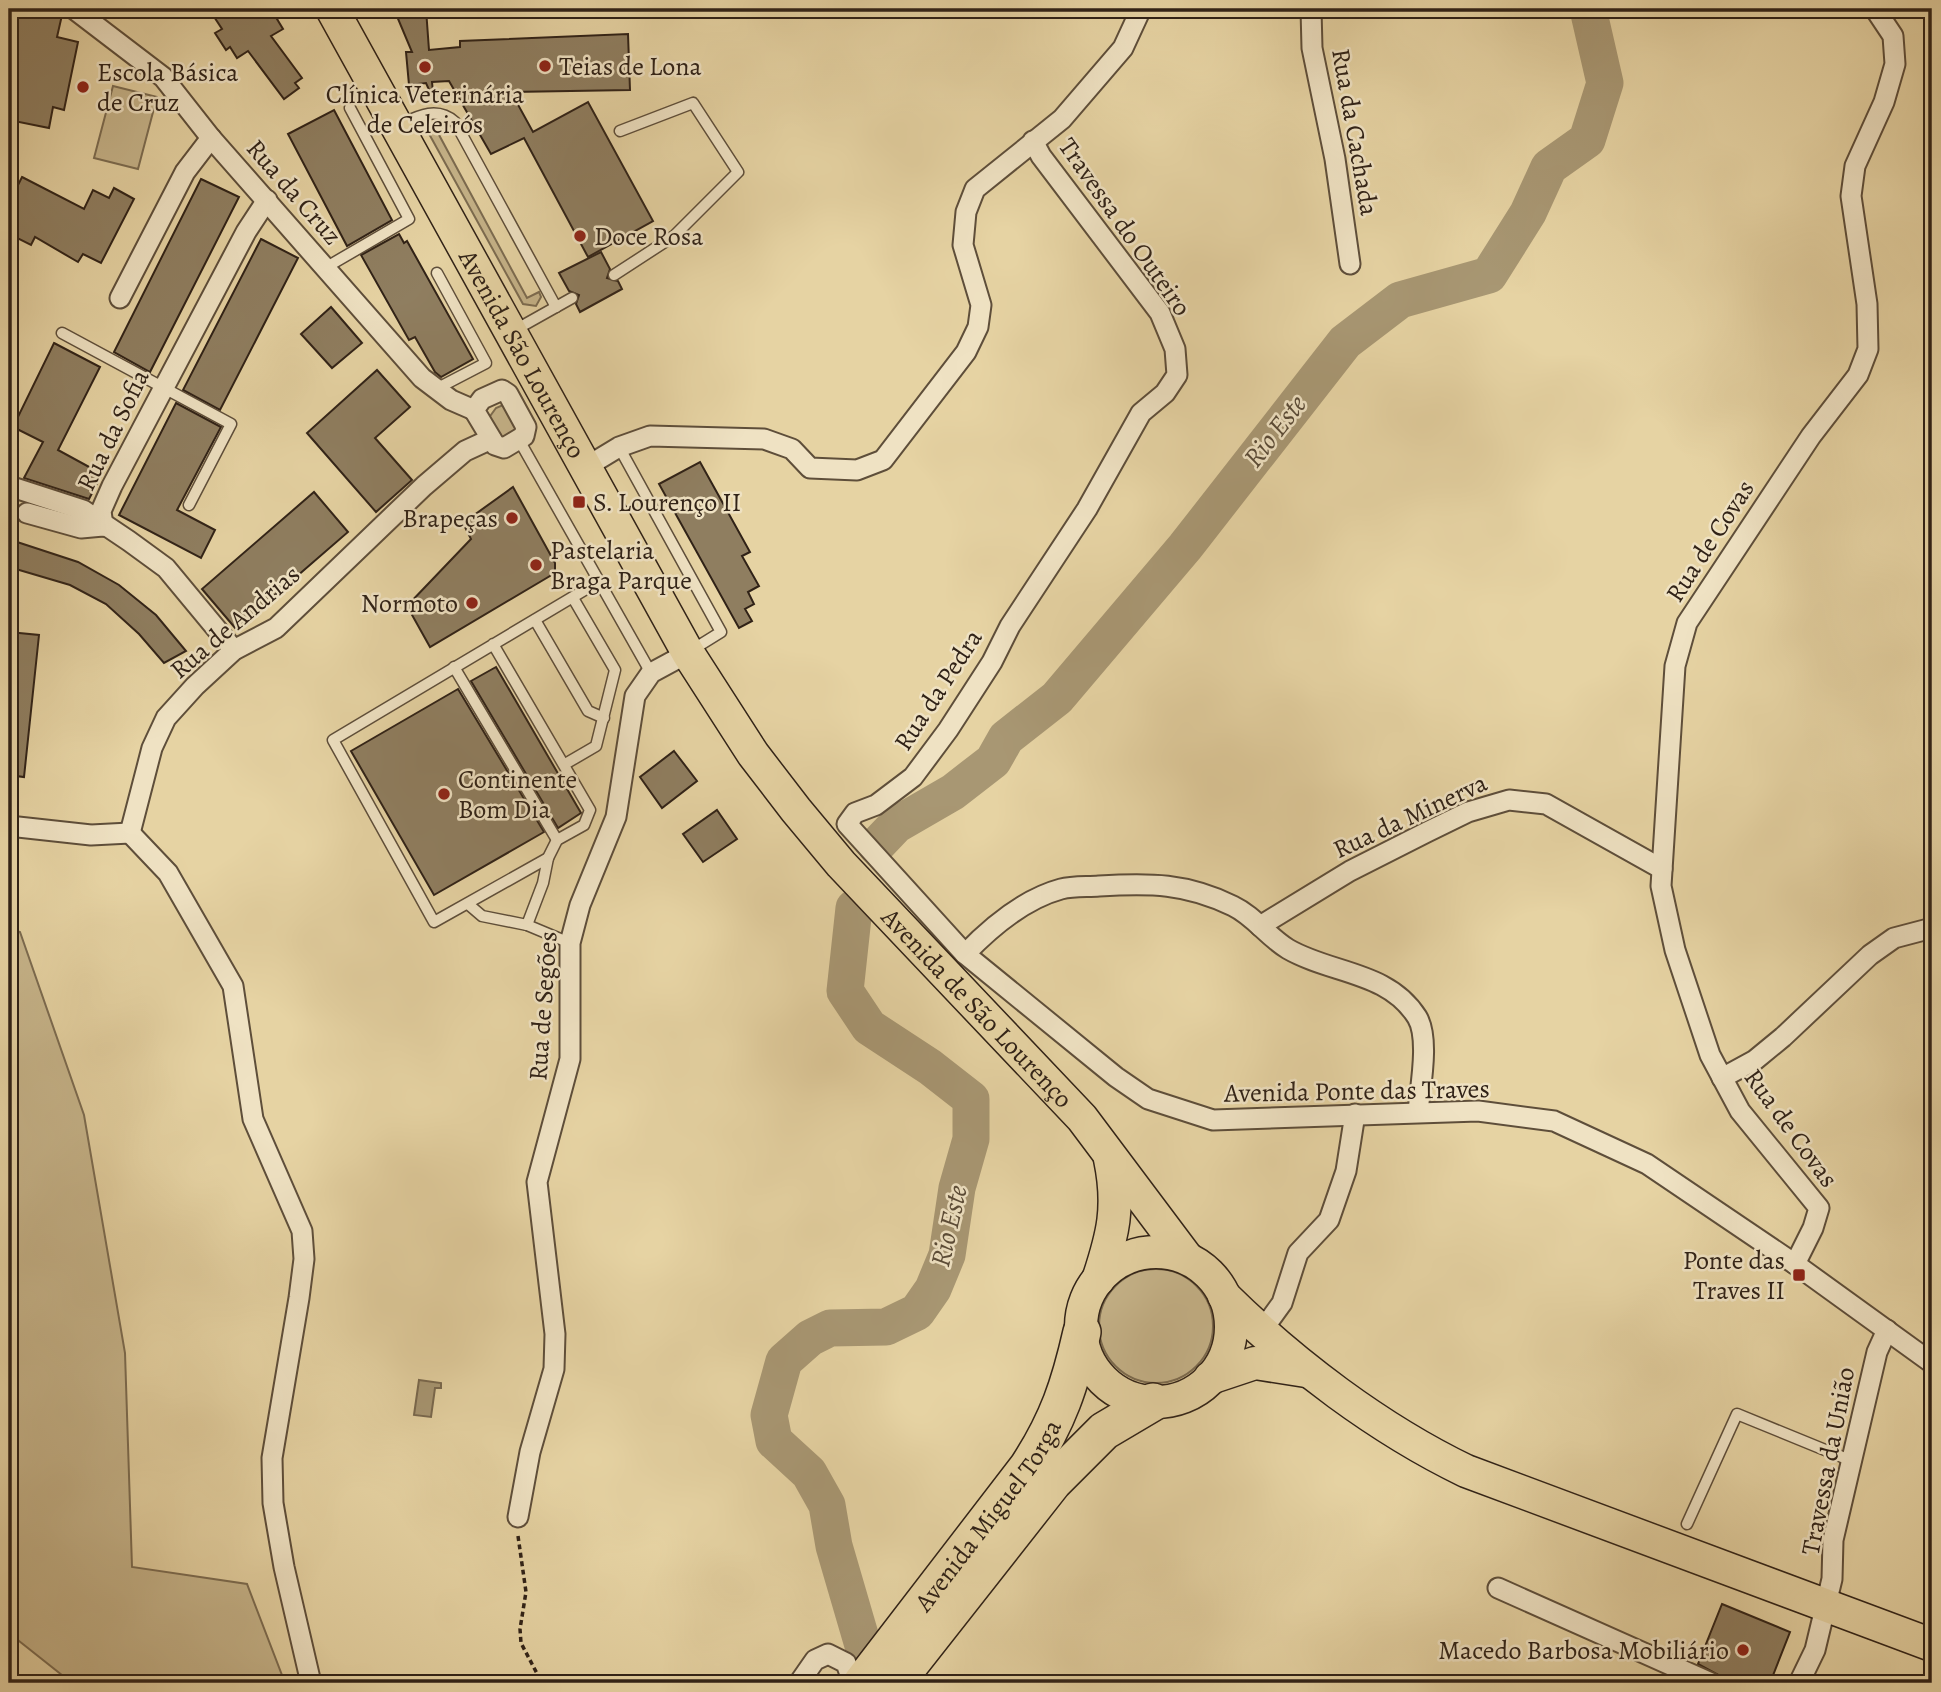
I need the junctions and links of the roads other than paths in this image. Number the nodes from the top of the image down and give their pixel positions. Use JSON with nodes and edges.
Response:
{"nodes":[{"id":1,"x":74,"y":9,"type":"edge"},
{"id":2,"x":332,"y":9,"type":"edge"},
{"id":3,"x":1141,"y":9,"type":"edge"},
{"id":4,"x":1311,"y":9,"type":"edge"},
{"id":5,"x":1879,"y":11,"type":"edge"},
{"id":6,"x":351,"y":108,"type":"dead end"},
{"id":7,"x":397,"y":126,"type":"junction"},
{"id":8,"x":620,"y":131,"type":"dead end"},
{"id":9,"x":211,"y":138,"type":"junction"},
{"id":10,"x":1033,"y":141,"type":"junction"},
{"id":11,"x":267,"y":201,"type":"junction"},
{"id":12,"x":1350,"y":264,"type":"dead end"},
{"id":13,"x":325,"y":268,"type":"junction"},
{"id":14,"x":436,"y":273,"type":"dead end"},
{"id":15,"x":614,"y":275,"type":"dead end"},
{"id":16,"x":120,"y":298,"type":"dead end"},
{"id":17,"x":572,"y":298,"type":"dead end"},
{"id":18,"x":556,"y":307,"type":"junction"},
{"id":19,"x":511,"y":332,"type":"junction"},
{"id":20,"x":62,"y":333,"type":"dead end"},
{"id":21,"x":162,"y":388,"type":"junction"},
{"id":22,"x":436,"y":389,"type":"junction"},
{"id":23,"x":545,"y":394,"type":"junction"},
{"id":24,"x":517,"y":409,"type":"junction"},
{"id":25,"x":474,"y":410,"type":"junction"},
{"id":26,"x":1141,"y":413,"type":"joint"},
{"id":27,"x":491,"y":439,"type":"junction"},
{"id":28,"x":519,"y":440,"type":"junction"},
{"id":29,"x":619,"y":447,"type":"junction"},
{"id":30,"x":586,"y":467,"type":"junction"},
{"id":31,"x":9,"y":486,"type":"edge"},
{"id":32,"x":189,"y":505,"type":"dead end"},
{"id":33,"x":27,"y":513,"type":"dead end"},
{"id":34,"x":103,"y":526,"type":"junction"},
{"id":35,"x":598,"y":583,"type":"junction"},
{"id":36,"x":573,"y":598,"type":"junction"},
{"id":37,"x":535,"y":620,"type":"junction"},
{"id":38,"x":494,"y":644,"type":"junction"},
{"id":39,"x":234,"y":650,"type":"junction"},
{"id":40,"x":688,"y":653,"type":"junction"},
{"id":41,"x":454,"y":667,"type":"junction"},
{"id":42,"x":651,"y":673,"type":"junction"},
{"id":43,"x":604,"y":718,"type":"junction"},
{"id":44,"x":565,"y":764,"type":"junction"},
{"id":45,"x":9,"y":826,"type":"edge"},
{"id":46,"x":130,"y":833,"type":"junction"},
{"id":47,"x":557,"y":840,"type":"junction"},
{"id":48,"x":548,"y":858,"type":"junction"},
{"id":49,"x":841,"y":864,"type":"joint"},
{"id":50,"x":1662,"y":869,"type":"junction"},
{"id":51,"x":468,"y":904,"type":"junction"},
{"id":52,"x":527,"y":925,"type":"junction"},
{"id":53,"x":1259,"y":926,"type":"junction"},
{"id":54,"x":1932,"y":928,"type":"edge"},
{"id":55,"x":570,"y":943,"type":"junction"},
{"id":56,"x":965,"y":954,"type":"junction"},
{"id":57,"x":933,"y":958,"type":"junction"},
{"id":58,"x":1723,"y":1078,"type":"junction"},
{"id":59,"x":1418,"y":1112,"type":"junction"},
{"id":60,"x":1355,"y":1115,"type":"junction"},
{"id":61,"x":1109,"y":1155,"type":"junction"},
{"id":62,"x":1187,"y":1258,"type":"junction"},
{"id":63,"x":1795,"y":1264,"type":"junction"},
{"id":64,"x":1098,"y":1280,"type":"junction"},
{"id":65,"x":1224,"y":1296,"type":"junction"},
{"id":66,"x":1887,"y":1330,"type":"junction"},
{"id":67,"x":1082,"y":1332,"type":"junction"},
{"id":68,"x":1261,"y":1332,"type":"junction"},
{"id":69,"x":1932,"y":1363,"type":"edge"},
{"id":70,"x":1314,"y":1373,"type":"junction"},
{"id":71,"x":1210,"y":1378,"type":"junction"},
{"id":72,"x":1153,"y":1402,"type":"junction"},
{"id":73,"x":1852,"y":1461,"type":"junction"},
{"id":74,"x":518,"y":1517,"type":"road end"},
{"id":75,"x":1687,"y":1524,"type":"dead end"},
{"id":76,"x":1498,"y":1588,"type":"dead end"},
{"id":77,"x":1824,"y":1605,"type":"junction"},
{"id":78,"x":1932,"y":1645,"type":"edge"},
{"id":79,"x":900,"y":1663,"type":"edge"},
{"id":80,"x":312,"y":1683,"type":"edge"},
{"id":81,"x":799,"y":1683,"type":"edge"},
{"id":82,"x":853,"y":1683,"type":"edge"},
{"id":83,"x":862,"y":1683,"type":"edge"},
{"id":84,"x":1711,"y":1683,"type":"edge"},
{"id":85,"x":1799,"y":1683,"type":"edge"}],
"edges":[{"from":1,"to":9,"type":"street","name":"Rua da Cruz"},
{"from":2,"to":7,"type":"main road","name":"Avenida São Lourenço"},
{"from":3,"to":10,"type":"street"},
{"from":4,"to":12,"type":"street","name":"Rua da Cachada"},
{"from":5,"to":50,"type":"street","name":"Rua de Covas"},
{"from":6,"to":13,"type":"lane"},
{"from":7,"to":18,"type":"lane"},
{"from":7,"to":19,"type":"main road","name":"Avenida São Lourenço"},
{"from":8,"to":15,"type":"lane"},
{"from":9,"to":11,"type":"street","name":"Rua da Cruz"},
{"from":9,"to":16,"type":"street"},
{"from":10,"to":26,"type":"street","name":"Travessa do Outeiro"},
{"from":10,"to":29,"type":"street"},
{"from":11,"to":13,"type":"street","name":"Rua da Cruz"},
{"from":11,"to":21,"type":"street","name":"Rua da Sofia"},
{"from":13,"to":22,"type":"street","name":"Rua da Cruz"},
{"from":14,"to":22,"type":"lane"},
{"from":17,"to":18,"type":"lane"},
{"from":18,"to":19,"type":"lane"},
{"from":19,"to":23,"type":"main road","name":"Avenida São Lourenço"},
{"from":20,"to":21,"type":"lane"},
{"from":21,"to":32,"type":"lane"},
{"from":21,"to":34,"type":"street","name":"Rua da Sofia"},
{"from":22,"to":25,"type":"street","name":"Rua da Cruz"},
{"from":23,"to":24,"type":"street"},
{"from":23,"to":30,"type":"main road","name":"Avenida São Lourenço"},
{"from":24,"to":25,"type":"street"},
{"from":24,"to":28,"type":"street"},
{"from":25,"to":27,"type":"street"},
{"from":26,"to":56,"type":"street","name":"Rua da Pedra"},
{"from":27,"to":28,"type":"street"},
{"from":27,"to":39,"type":"street","name":"Rua de Andrias"},
{"from":28,"to":35,"type":"lane"},
{"from":29,"to":30,"type":"street"},
{"from":29,"to":40,"type":"lane"},
{"from":30,"to":40,"type":"main road","name":"Avenida São Lourenço"},
{"from":31,"to":34,"type":"street"},
{"from":33,"to":34,"type":"street"},
{"from":34,"to":39,"type":"street","name":"Rua da Sofia"},
{"from":35,"to":36,"type":"lane"},
{"from":35,"to":42,"type":"lane"},
{"from":36,"to":37,"type":"lane"},
{"from":36,"to":43,"type":"lane"},
{"from":37,"to":38,"type":"lane"},
{"from":37,"to":43,"type":"lane"},
{"from":38,"to":41,"type":"lane"},
{"from":38,"to":44,"type":"lane"},
{"from":39,"to":46,"type":"street","name":"Rua de Andrias"},
{"from":40,"to":42,"type":"street"},
{"from":40,"to":49,"type":"main road","name":"Avenida São Lourenço"},
{"from":41,"to":47,"type":"lane"},
{"from":41,"to":51,"type":"lane"},
{"from":42,"to":55,"type":"street","name":"Rua de Segões"},
{"from":43,"to":44,"type":"lane"},
{"from":44,"to":47,"type":"lane"},
{"from":45,"to":46,"type":"street"},
{"from":46,"to":80,"type":"street"},
{"from":47,"to":48,"type":"lane"},
{"from":48,"to":51,"type":"lane"},
{"from":48,"to":52,"type":"lane"},
{"from":49,"to":57,"type":"main road","name":"Avenida de São Lourenço"},
{"from":50,"to":53,"type":"street","name":"Rua da Minerva"},
{"from":50,"to":58,"type":"street","name":"Rua de Covas"},
{"from":51,"to":52,"type":"lane"},
{"from":52,"to":55,"type":"lane"},
{"from":53,"to":56,"type":"street"},
{"from":53,"to":59,"type":"street"},
{"from":54,"to":58,"type":"street"},
{"from":55,"to":74,"type":"street","name":"Rua de Segões"},
{"from":56,"to":57,"type":"street"},
{"from":56,"to":60,"type":"street","name":"Avenida Ponte das Traves"},
{"from":57,"to":61,"type":"main road","name":"Avenida de São Lourenço"},
{"from":58,"to":63,"type":"street","name":"Rua de Covas"},
{"from":59,"to":60,"type":"street","name":"Avenida Ponte das Traves"},
{"from":59,"to":63,"type":"street","name":"Avenida Ponte das Traves"},
{"from":60,"to":68,"type":"street"},
{"from":61,"to":62,"type":"main road","name":"Avenida de São Lourenço"},
{"from":61,"to":64,"type":"main road","name":"Avenida de São Lourenço"},
{"from":62,"to":64,"type":"main road","name":"Avenida de São Lourenço"},
{"from":62,"to":65,"type":"main road","name":"Avenida de São Lourenço"},
{"from":63,"to":66,"type":"street","name":"Avenida Ponte das Traves"},
{"from":64,"to":67,"type":"main road","name":"Avenida de São Lourenço"},
{"from":65,"to":68,"type":"main road","name":"Avenida de São Lourenço"},
{"from":65,"to":71,"type":"main road","name":"Avenida de São Lourenço"},
{"from":66,"to":69,"type":"street","name":"Avenida Ponte das Traves"},
{"from":66,"to":73,"type":"street","name":"Travessa da União"},
{"from":67,"to":72,"type":"main road","name":"Avenida de São Lourenço"},
{"from":67,"to":79,"type":"highway","name":"Avenida Miguel Torga"},
{"from":68,"to":70,"type":"main road","name":"Avenida de São Lourenço"},
{"from":70,"to":71,"type":"main road","name":"Avenida de São Lourenço"},
{"from":70,"to":77,"type":"main road","name":"Avenida de São Lourenço"},
{"from":71,"to":72,"type":"main road","name":"Avenida de São Lourenço"},
{"from":72,"to":79,"type":"highway","name":"Avenida Miguel Torga"},
{"from":73,"to":75,"type":"lane"},
{"from":73,"to":77,"type":"street","name":"Travessa da União"},
{"from":76,"to":84,"type":"street"},
{"from":77,"to":78,"type":"main road","name":"Avenida de São Lourenço"},
{"from":77,"to":85,"type":"street","name":"Travessa da União"},
{"from":79,"to":83,"type":"highway","name":"Avenida Miguel Torga"},
{"from":81,"to":82,"type":"street"}]}
